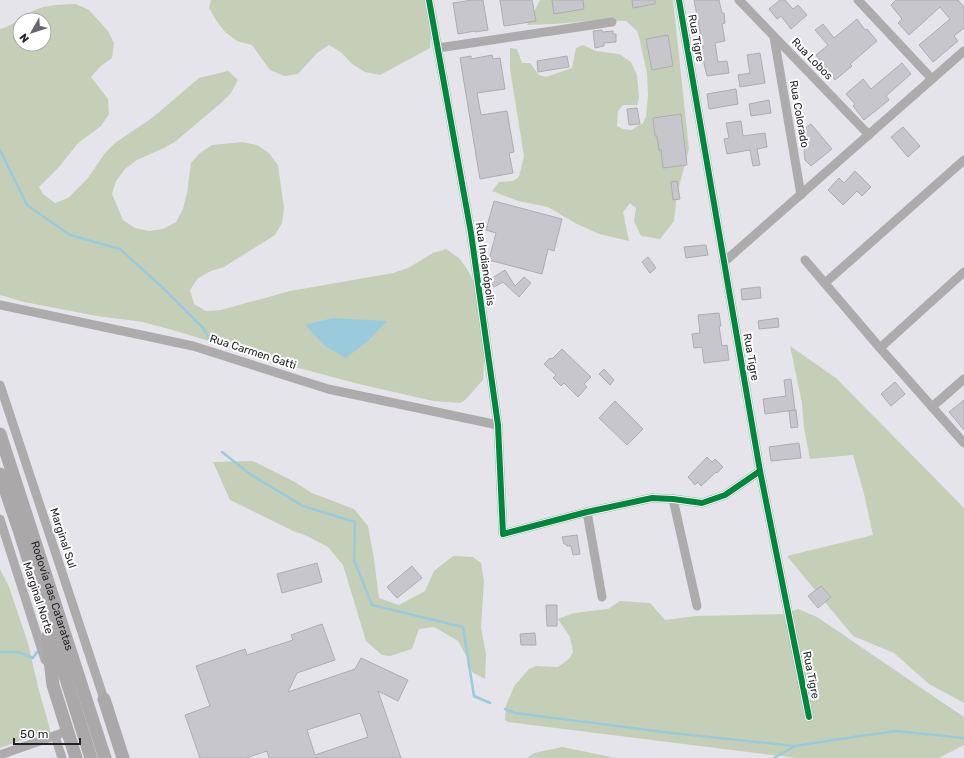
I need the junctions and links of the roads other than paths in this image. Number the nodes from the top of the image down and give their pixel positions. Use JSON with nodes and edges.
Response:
{"nodes":[{"id":1,"x":429,"y":0,"type":"edge"},
{"id":2,"x":679,"y":0,"type":"edge"},
{"id":3,"x":739,"y":0,"type":"edge"},
{"id":4,"x":858,"y":0,"type":"edge"},
{"id":5,"x":612,"y":22,"type":"dead end"},
{"id":6,"x":774,"y":37,"type":"junction"},
{"id":7,"x":438,"y":48,"type":"junction"},
{"id":8,"x":964,"y":51,"type":"edge"},
{"id":9,"x":932,"y":79,"type":"junction"},
{"id":10,"x":869,"y":135,"type":"junction"},
{"id":11,"x":964,"y":160,"type":"edge"},
{"id":12,"x":801,"y":195,"type":"junction"},
{"id":13,"x":805,"y":260,"type":"dead end"},
{"id":14,"x":724,"y":262,"type":"junction"},
{"id":15,"x":964,"y":272,"type":"edge"},
{"id":16,"x":825,"y":283,"type":"junction"},
{"id":17,"x":0,"y":305,"type":"edge"},
{"id":18,"x":880,"y":348,"type":"junction"},
{"id":19,"x":964,"y":379,"type":"edge"},
{"id":20,"x":0,"y":385,"type":"edge"},
{"id":21,"x":932,"y":407,"type":"junction"},
{"id":22,"x":498,"y":425,"type":"junction"},
{"id":23,"x":0,"y":434,"type":"edge"},
{"id":24,"x":964,"y":443,"type":"edge"},
{"id":25,"x":760,"y":471,"type":"junction"},
{"id":26,"x":0,"y":474,"type":"edge"},
{"id":27,"x":673,"y":499,"type":"junction"},
{"id":28,"x":587,"y":512,"type":"junction"},
{"id":29,"x":0,"y":518,"type":"edge"},
{"id":30,"x":602,"y":597,"type":"dead end"},
{"id":31,"x":42,"y":604,"type":"junction"},
{"id":32,"x":697,"y":606,"type":"dead end"},
{"id":33,"x":53,"y":684,"type":"junction"},
{"id":34,"x":104,"y":699,"type":"junction"},
{"id":35,"x":808,"y":717,"type":"dead end"},
{"id":36,"x":68,"y":731,"type":"junction"},
{"id":37,"x":55,"y":736,"type":"junction"},
{"id":38,"x":0,"y":755,"type":"edge"},
{"id":39,"x":62,"y":758,"type":"edge"},
{"id":40,"x":76,"y":758,"type":"edge"},
{"id":41,"x":91,"y":758,"type":"edge"},
{"id":42,"x":106,"y":758,"type":"edge"},
{"id":43,"x":123,"y":758,"type":"edge"}],
"edges":[{"from":1,"to":7,"type":"street","name":"Rua Indianópolis"},
{"from":2,"to":14,"type":"street","name":"Rua Tigre"},
{"from":3,"to":6,"type":"street","name":"Rua Lobos"},
{"from":4,"to":9,"type":"street"},
{"from":5,"to":7,"type":"street"},
{"from":6,"to":10,"type":"street","name":"Rua Lobos"},
{"from":6,"to":12,"type":"street","name":"Rua Colorado"},
{"from":7,"to":22,"type":"street","name":"Rua Indianópolis"},
{"from":8,"to":9,"type":"street"},
{"from":9,"to":10,"type":"street"},
{"from":10,"to":12,"type":"street"},
{"from":11,"to":16,"type":"street"},
{"from":12,"to":14,"type":"street"},
{"from":13,"to":16,"type":"street"},
{"from":14,"to":25,"type":"street","name":"Rua Tigre"},
{"from":15,"to":18,"type":"street"},
{"from":16,"to":18,"type":"street"},
{"from":17,"to":22,"type":"street","name":"Rua Carmen Gatti"},
{"from":18,"to":21,"type":"street"},
{"from":19,"to":21,"type":"street"},
{"from":20,"to":34,"type":"street","name":"Marginal Sul"},
{"from":21,"to":24,"type":"street"},
{"from":22,"to":28,"type":"street","name":"Rua Indianópolis"},
{"from":23,"to":42,"type":"highway","name":"Rodovía das Cataratas"},
{"from":25,"to":27,"type":"street"},
{"from":25,"to":35,"type":"street","name":"Rua Tigre"},
{"from":26,"to":31,"type":"highway","name":"Rodovía das Cataratas"},
{"from":27,"to":28,"type":"street"},
{"from":27,"to":32,"type":"street"},
{"from":28,"to":30,"type":"street"},
{"from":29,"to":33,"type":"street","name":"Marginal Norte"},
{"from":31,"to":33,"type":"highway"},
{"from":31,"to":41,"type":"highway","name":"Rodovía das Cataratas"},
{"from":33,"to":36,"type":"highway"},
{"from":34,"to":42,"type":"highway"},
{"from":34,"to":43,"type":"highway"},
{"from":36,"to":37,"type":"street"},
{"from":36,"to":40,"type":"highway"},
{"from":37,"to":38,"type":"street"},
{"from":37,"to":39,"type":"street"}]}
